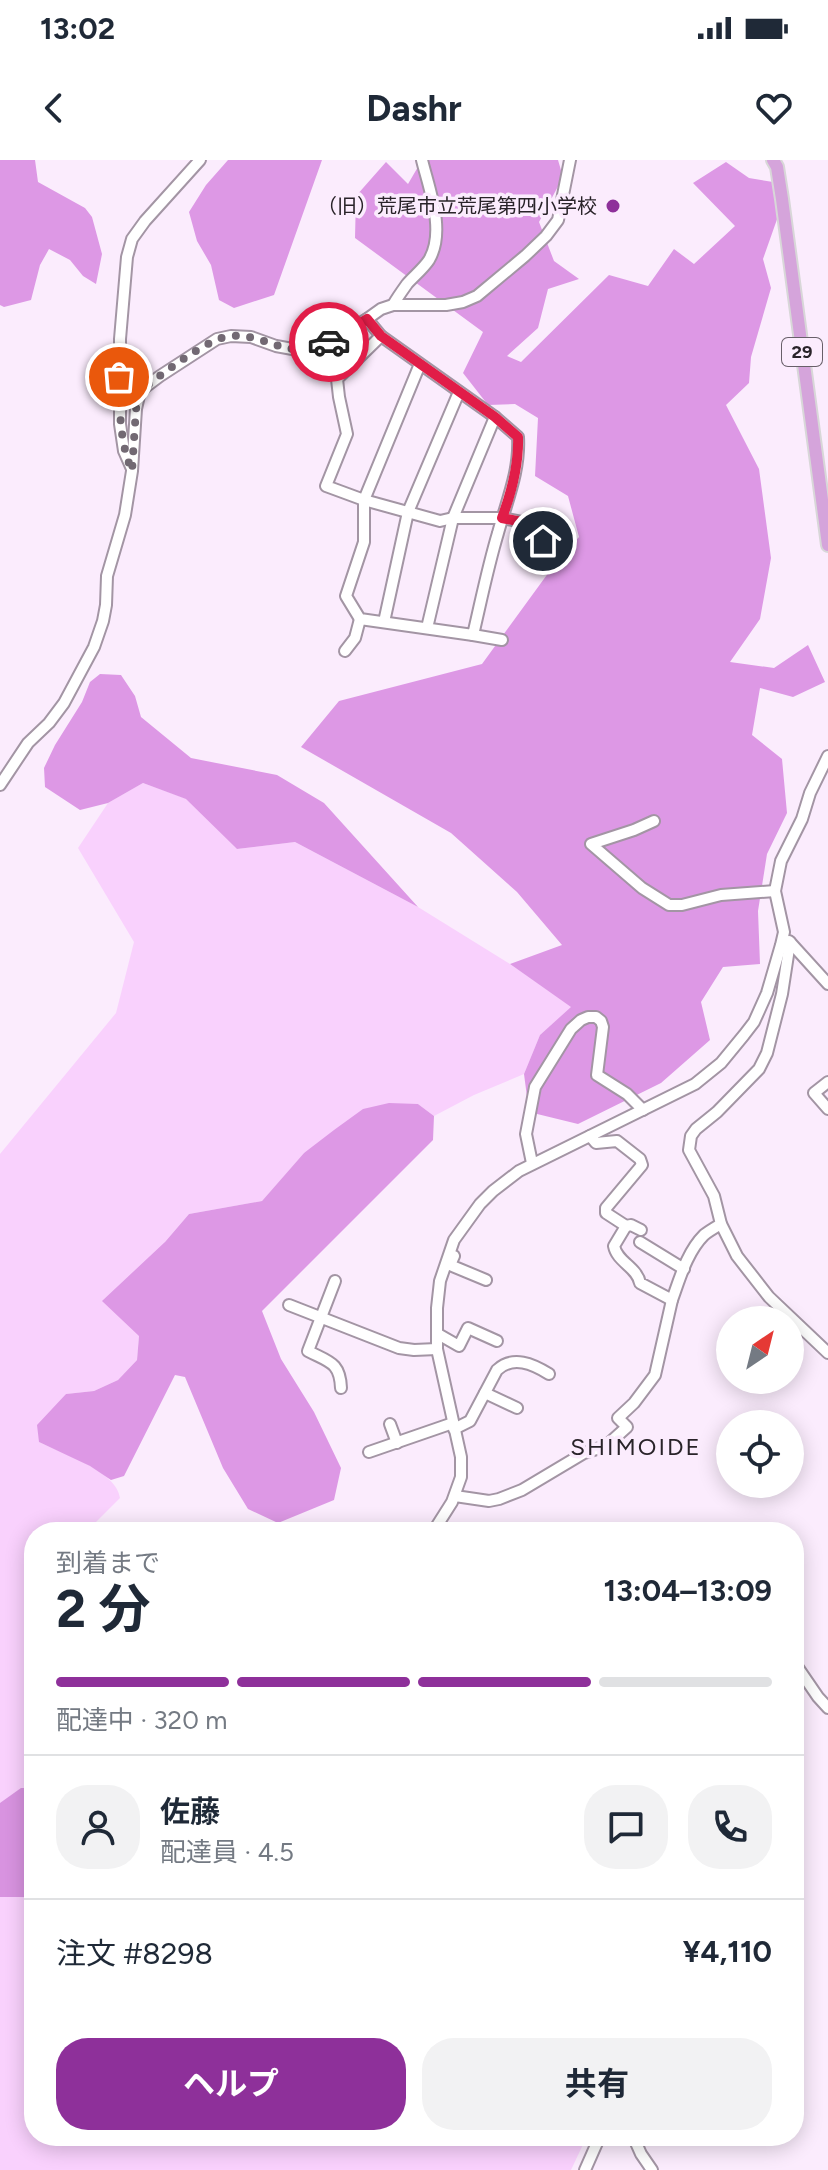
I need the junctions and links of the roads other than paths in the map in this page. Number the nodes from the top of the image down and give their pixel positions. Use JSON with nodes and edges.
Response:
{"nodes":[{"id":1,"x":200,"y":160,"type":"edge"},
{"id":2,"x":422,"y":160,"type":"edge"},
{"id":3,"x":570,"y":160,"type":"edge"},
{"id":4,"x":773,"y":160,"type":"edge"},
{"id":5,"x":393,"y":305,"type":"junction"},
{"id":6,"x":367,"y":319,"type":"junction"},
{"id":7,"x":381,"y":336,"type":"junction"},
{"id":8,"x":420,"y":364,"type":"junction"},
{"id":9,"x":459,"y":392,"type":"junction"},
{"id":10,"x":495,"y":417,"type":"junction"},
{"id":11,"x":132,"y":471,"type":"junction"},
{"id":12,"x":364,"y":500,"type":"junction"},
{"id":13,"x":408,"y":512,"type":"junction"},
{"id":14,"x":453,"y":518,"type":"junction"},
{"id":15,"x":502,"y":518,"type":"junction"},
{"id":16,"x":543,"y":541,"type":"dead end"},
{"id":17,"x":828,"y":545,"type":"edge"},
{"id":18,"x":360,"y":619,"type":"junction"},
{"id":19,"x":384,"y":622,"type":"junction"},
{"id":20,"x":427,"y":628,"type":"junction"},
{"id":21,"x":473,"y":635,"type":"junction"},
{"id":22,"x":502,"y":640,"type":"dead end"},
{"id":23,"x":345,"y":651,"type":"dead end"},
{"id":24,"x":828,"y":756,"type":"edge"},
{"id":25,"x":0,"y":785,"type":"edge"},
{"id":26,"x":654,"y":821,"type":"dead end"},
{"id":27,"x":775,"y":891,"type":"junction"},
{"id":28,"x":787,"y":937,"type":"junction"},
{"id":29,"x":828,"y":984,"type":"edge"},
{"id":30,"x":828,"y":1082,"type":"edge"},
{"id":31,"x":828,"y":1109,"type":"edge"},
{"id":32,"x":643,"y":1110,"type":"junction"},
{"id":33,"x":590,"y":1136,"type":"junction"},
{"id":34,"x":532,"y":1163,"type":"junction"},
{"id":35,"x":469,"y":1217,"type":"junction"},
{"id":36,"x":721,"y":1224,"type":"junction"},
{"id":37,"x":626,"y":1226,"type":"junction"},
{"id":38,"x":684,"y":1269,"type":"junction"},
{"id":39,"x":486,"y":1280,"type":"dead end"},
{"id":40,"x":335,"y":1281,"type":"dead end"},
{"id":41,"x":672,"y":1300,"type":"junction"},
{"id":42,"x":289,"y":1305,"type":"dead end"},
{"id":43,"x":322,"y":1318,"type":"junction"},
{"id":44,"x":438,"y":1334,"type":"junction"},
{"id":45,"x":497,"y":1341,"type":"dead end"},
{"id":46,"x":437,"y":1349,"type":"junction"},
{"id":47,"x":828,"y":1353,"type":"edge"},
{"id":48,"x":549,"y":1374,"type":"dead end"},
{"id":49,"x":341,"y":1388,"type":"dead end"},
{"id":50,"x":485,"y":1393,"type":"junction"},
{"id":51,"x":517,"y":1408,"type":"dead end"},
{"id":52,"x":390,"y":1424,"type":"dead end"},
{"id":53,"x":453,"y":1426,"type":"junction"},
{"id":54,"x":397,"y":1443,"type":"junction"},
{"id":55,"x":369,"y":1452,"type":"dead end"},
{"id":56,"x":455,"y":1496,"type":"junction"},
{"id":57,"x":439,"y":1522,"type":"edge"},
{"id":58,"x":804,"y":1677,"type":"edge"},
{"id":59,"x":828,"y":1708,"type":"edge"},
{"id":60,"x":596,"y":2146,"type":"edge"},
{"id":61,"x":637,"y":2146,"type":"edge"},
{"id":62,"x":585,"y":2170,"type":"edge"},
{"id":63,"x":652,"y":2170,"type":"edge"}],
"edges":[{"from":1,"to":11,"type":"street"},
{"from":2,"to":5,"type":"street"},
{"from":3,"to":5,"type":"street"},
{"from":4,"to":17,"type":"main road","number":"29"},
{"from":5,"to":6,"type":"street"},
{"from":6,"to":7,"type":"street"},
{"from":6,"to":11,"type":"street"},
{"from":7,"to":8,"type":"street"},
{"from":7,"to":12,"type":"street"},
{"from":8,"to":9,"type":"street"},
{"from":8,"to":12,"type":"street"},
{"from":9,"to":10,"type":"street"},
{"from":9,"to":13,"type":"street"},
{"from":10,"to":14,"type":"street"},
{"from":10,"to":15,"type":"street"},
{"from":11,"to":25,"type":"street"},
{"from":12,"to":13,"type":"street"},
{"from":12,"to":18,"type":"street"},
{"from":13,"to":14,"type":"street"},
{"from":13,"to":19,"type":"street"},
{"from":14,"to":15,"type":"street"},
{"from":14,"to":20,"type":"street"},
{"from":15,"to":16,"type":"street"},
{"from":15,"to":21,"type":"street"},
{"from":18,"to":19,"type":"street"},
{"from":18,"to":23,"type":"street"},
{"from":19,"to":20,"type":"street"},
{"from":20,"to":21,"type":"street"},
{"from":21,"to":22,"type":"street"},
{"from":24,"to":27,"type":"street"},
{"from":26,"to":27,"type":"street"},
{"from":27,"to":28,"type":"street"},
{"from":28,"to":29,"type":"street"},
{"from":28,"to":32,"type":"street"},
{"from":28,"to":36,"type":"street"},
{"from":30,"to":31,"type":"street"},
{"from":32,"to":33,"type":"street"},
{"from":32,"to":34,"type":"street"},
{"from":33,"to":34,"type":"street"},
{"from":33,"to":37,"type":"street"},
{"from":34,"to":35,"type":"street"},
{"from":35,"to":39,"type":"street"},
{"from":35,"to":44,"type":"street"},
{"from":36,"to":38,"type":"street"},
{"from":36,"to":47,"type":"street"},
{"from":37,"to":38,"type":"street"},
{"from":37,"to":41,"type":"street"},
{"from":38,"to":41,"type":"street"},
{"from":40,"to":43,"type":"street"},
{"from":41,"to":56,"type":"street"},
{"from":42,"to":43,"type":"street"},
{"from":43,"to":46,"type":"street"},
{"from":43,"to":49,"type":"street"},
{"from":44,"to":45,"type":"street"},
{"from":44,"to":46,"type":"street"},
{"from":46,"to":53,"type":"street"},
{"from":48,"to":50,"type":"street"},
{"from":50,"to":51,"type":"street"},
{"from":50,"to":53,"type":"street"},
{"from":52,"to":54,"type":"street"},
{"from":53,"to":54,"type":"street"},
{"from":53,"to":56,"type":"street"},
{"from":54,"to":55,"type":"street"},
{"from":56,"to":57,"type":"street"},
{"from":58,"to":59,"type":"street"},
{"from":60,"to":62,"type":"street"},
{"from":61,"to":63,"type":"street"}]}
